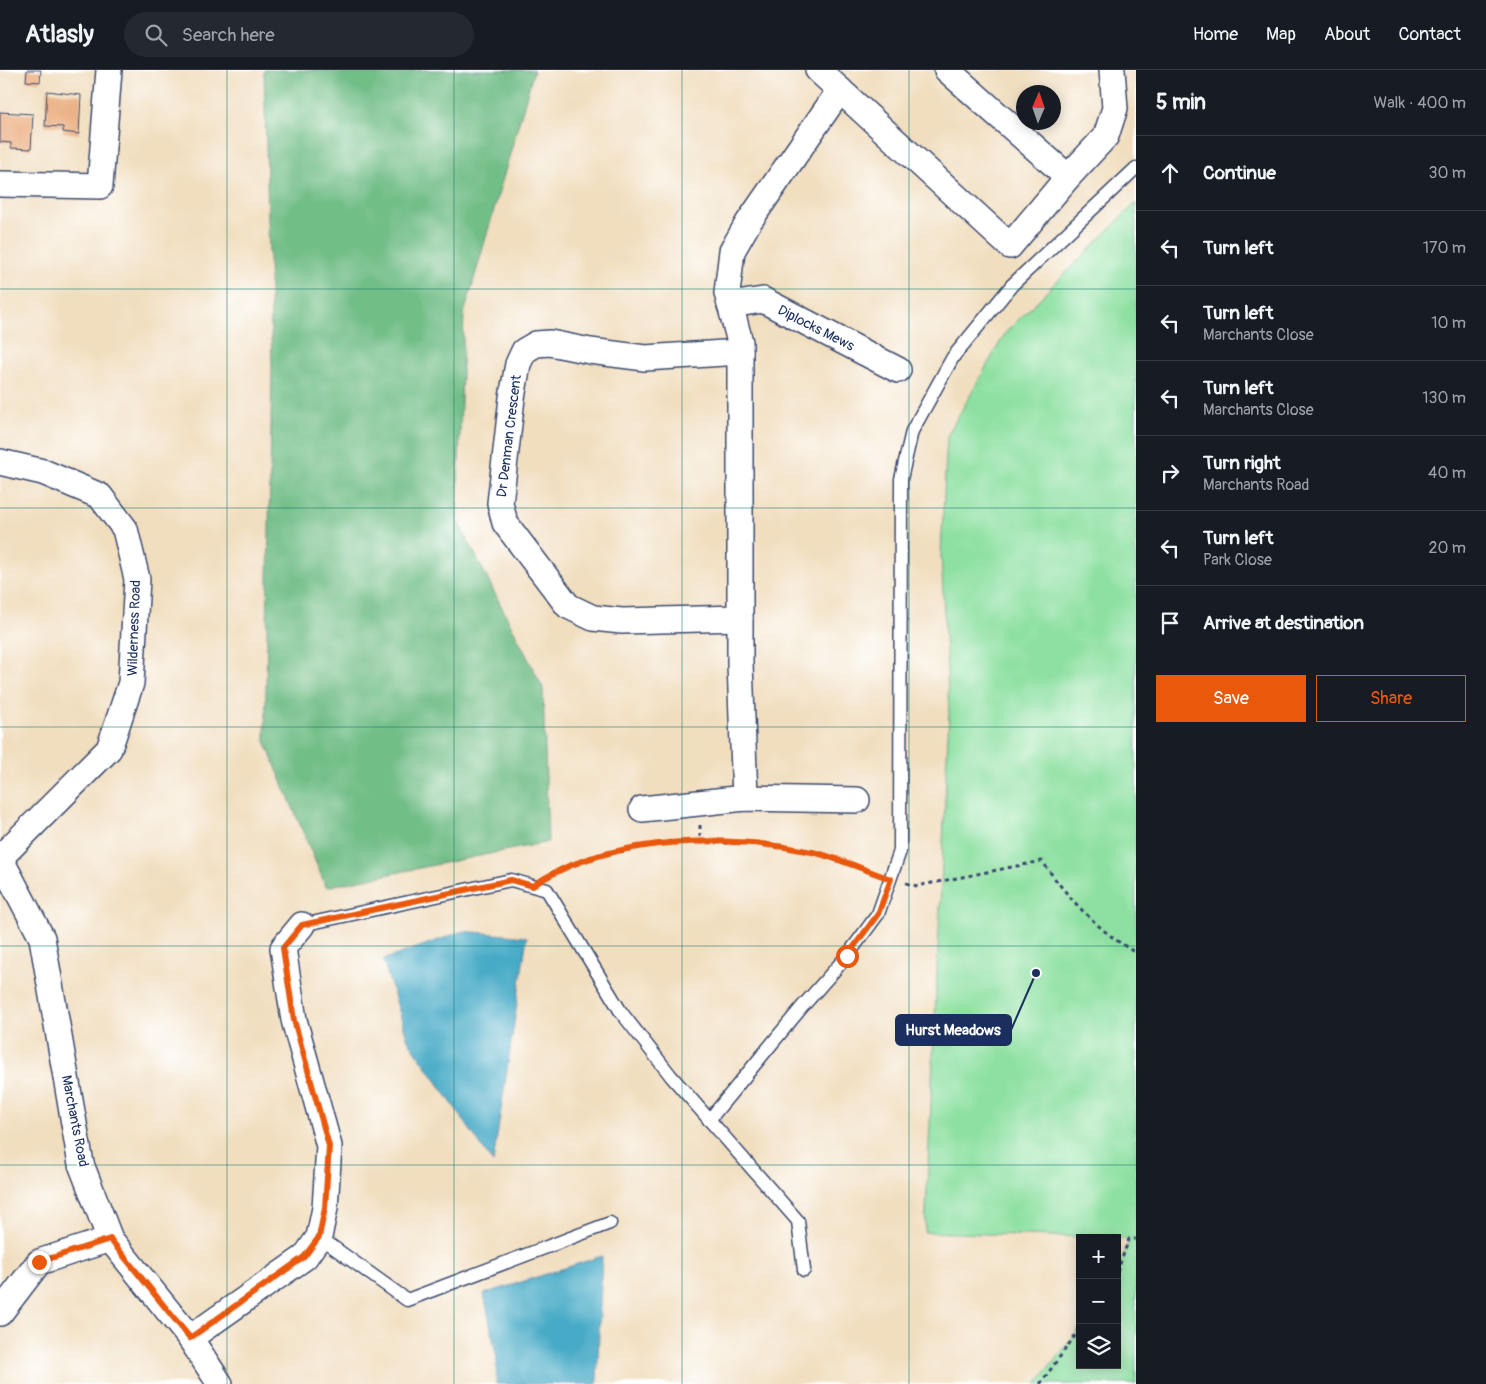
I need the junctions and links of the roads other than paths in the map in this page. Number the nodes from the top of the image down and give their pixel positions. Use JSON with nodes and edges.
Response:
{"nodes":[{"id":1,"x":109,"y":70,"type":"edge"},
{"id":2,"x":818,"y":70,"type":"edge"},
{"id":3,"x":947,"y":70,"type":"edge"},
{"id":4,"x":1112,"y":70,"type":"edge"},
{"id":5,"x":840,"y":90,"type":"junction"},
{"id":6,"x":1136,"y":168,"type":"edge"},
{"id":7,"x":1068,"y":177,"type":"junction"},
{"id":8,"x":0,"y":184,"type":"edge"},
{"id":9,"x":730,"y":306,"type":"junction"},
{"id":10,"x":740,"y":352,"type":"junction"},
{"id":11,"x":898,"y":370,"type":"dead end"},
{"id":12,"x":0,"y":462,"type":"edge"},
{"id":13,"x":740,"y":618,"type":"junction"},
{"id":14,"x":745,"y":798,"type":"junction"},
{"id":15,"x":857,"y":800,"type":"dead end"},
{"id":16,"x":642,"y":810,"type":"dead end"},
{"id":17,"x":0,"y":858,"type":"edge"},
{"id":18,"x":302,"y":925,"type":"joint"},
{"id":19,"x":710,"y":1120,"type":"junction"},
{"id":20,"x":610,"y":1223,"type":"dead end"},
{"id":21,"x":319,"y":1237,"type":"junction"},
{"id":22,"x":110,"y":1239,"type":"junction"},
{"id":23,"x":804,"y":1270,"type":"dead end"},
{"id":24,"x":0,"y":1312,"type":"edge"},
{"id":25,"x":190,"y":1338,"type":"junction"},
{"id":26,"x":220,"y":1384,"type":"edge"}],
"edges":[{"from":1,"to":8,"type":"street"},
{"from":2,"to":5,"type":"street"},
{"from":3,"to":7,"type":"street"},
{"from":4,"to":7,"type":"street"},
{"from":5,"to":7,"type":"street"},
{"from":5,"to":9,"type":"street"},
{"from":6,"to":19,"type":"lane"},
{"from":9,"to":10,"type":"street"},
{"from":9,"to":11,"type":"street","name":"Diplocks Mews"},
{"from":10,"to":13,"type":"street"},
{"from":10,"to":13,"type":"street","name":"Dr Denman Crescent"},
{"from":12,"to":17,"type":"street","name":"Wilderness Road"},
{"from":13,"to":14,"type":"street"},
{"from":14,"to":15,"type":"street"},
{"from":14,"to":16,"type":"street"},
{"from":17,"to":22,"type":"street","name":"Marchants Road"},
{"from":18,"to":19,"type":"lane"},
{"from":18,"to":21,"type":"street"},
{"from":19,"to":23,"type":"lane"},
{"from":20,"to":21,"type":"lane"},
{"from":21,"to":25,"type":"street"},
{"from":22,"to":24,"type":"street"},
{"from":22,"to":25,"type":"street","name":"Marchants Road"},
{"from":25,"to":26,"type":"street","name":"Marchants Road"}]}
